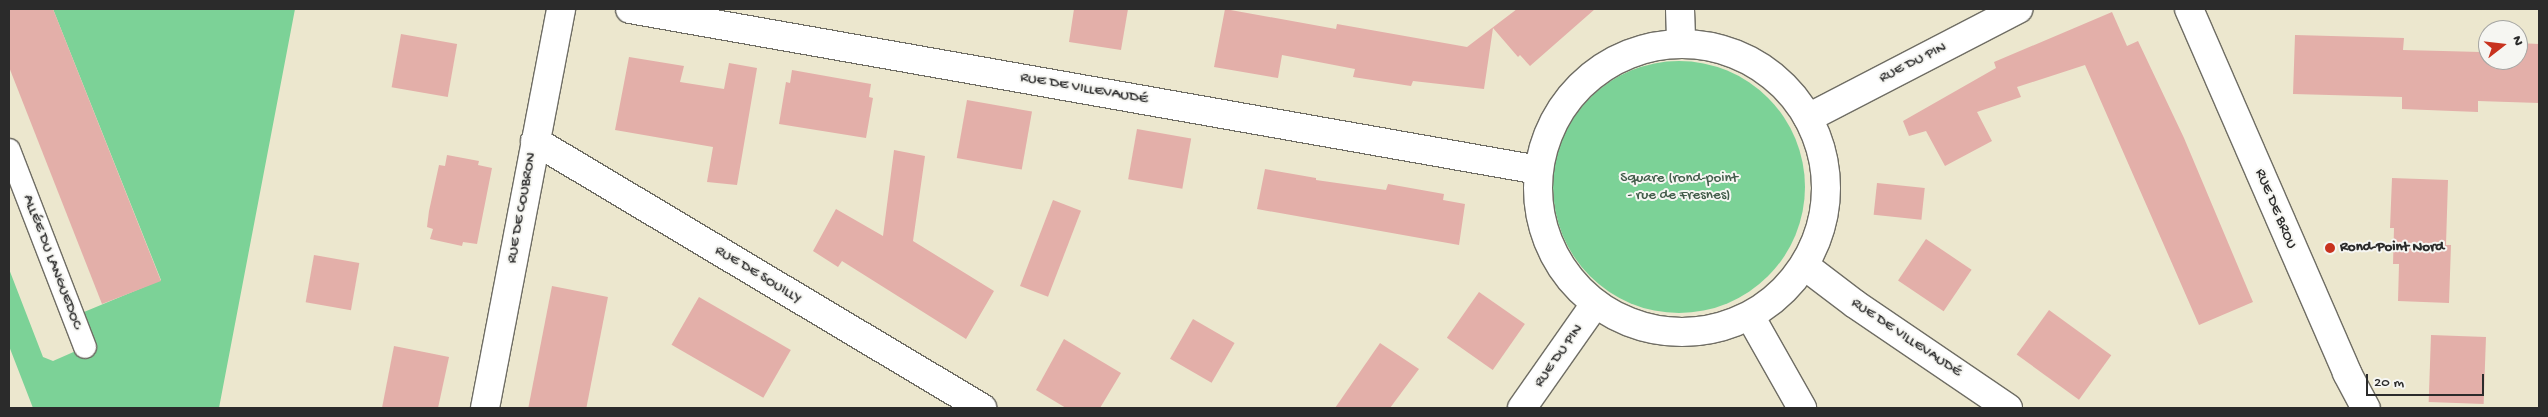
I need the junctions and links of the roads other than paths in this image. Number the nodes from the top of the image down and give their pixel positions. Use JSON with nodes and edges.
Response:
{"nodes":[{"id":1,"x":561,"y":9,"type":"edge"},
{"id":2,"x":630,"y":9,"type":"edge"},
{"id":3,"x":1680,"y":9,"type":"edge"},
{"id":4,"x":2018,"y":9,"type":"edge"},
{"id":5,"x":2188,"y":9,"type":"edge"},
{"id":6,"x":1681,"y":43,"type":"junction"},
{"id":7,"x":1808,"y":118,"type":"junction"},
{"id":8,"x":534,"y":141,"type":"junction"},
{"id":9,"x":9,"y":150,"type":"edge"},
{"id":10,"x":1538,"y":170,"type":"junction"},
{"id":11,"x":1805,"y":266,"type":"junction"},
{"id":12,"x":1595,"y":304,"type":"junction"},
{"id":13,"x":1750,"y":316,"type":"junction"},
{"id":14,"x":85,"y":347,"type":"dead end"},
{"id":15,"x":485,"y":408,"type":"edge"},
{"id":16,"x":982,"y":408,"type":"edge"},
{"id":17,"x":1522,"y":408,"type":"edge"},
{"id":18,"x":1802,"y":408,"type":"edge"},
{"id":19,"x":2008,"y":408,"type":"edge"},
{"id":20,"x":2366,"y":408,"type":"edge"}],
"edges":[{"from":1,"to":8,"type":"street","name":"RUE DE COUBRON"},
{"from":2,"to":10,"type":"street","name":"RUE DE VILLEVAUDÉ"},
{"from":3,"to":6,"type":"street"},
{"from":4,"to":7,"type":"street","name":"RUE DU PIN"},
{"from":5,"to":20,"type":"street","name":"RUE DE BROU"},
{"from":6,"to":7,"type":"street"},
{"from":6,"to":10,"type":"street"},
{"from":7,"to":11,"type":"street"},
{"from":8,"to":15,"type":"street","name":"RUE DE COUBRON"},
{"from":8,"to":16,"type":"street","name":"RUE DE SOUILLY"},
{"from":9,"to":14,"type":"lane","name":"ALLÉE DU LANGUEDOC"},
{"from":10,"to":12,"type":"street"},
{"from":11,"to":13,"type":"street"},
{"from":11,"to":19,"type":"street","name":"RUE DE VILLEVAUDÉ"},
{"from":12,"to":13,"type":"street"},
{"from":12,"to":17,"type":"street","name":"RUE DU PIN"},
{"from":13,"to":18,"type":"street"}]}
